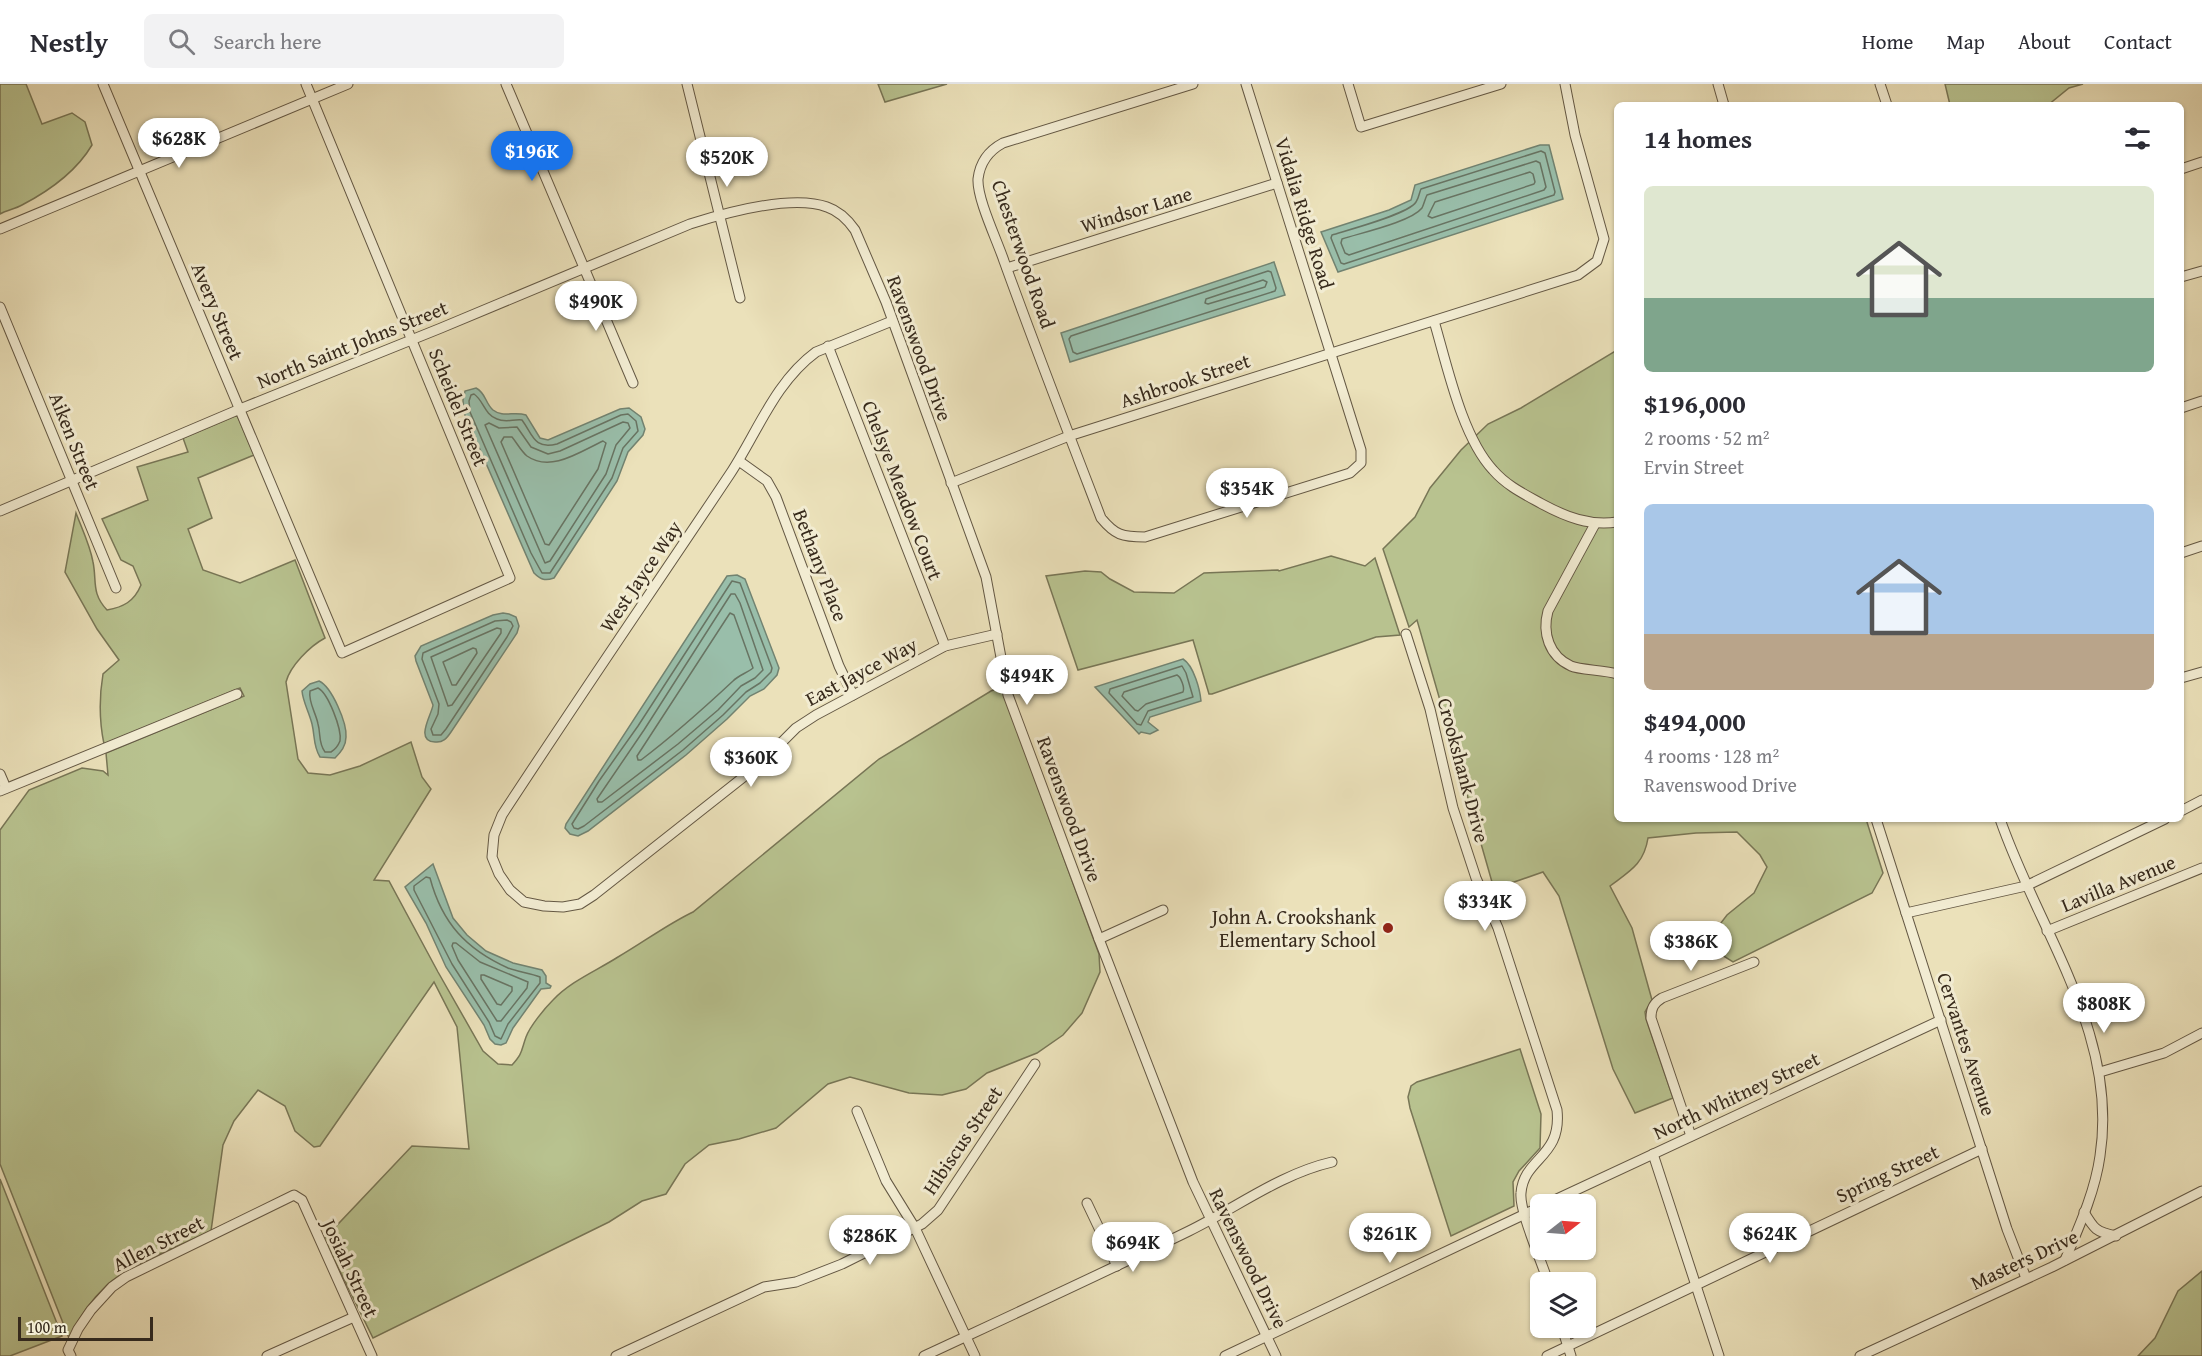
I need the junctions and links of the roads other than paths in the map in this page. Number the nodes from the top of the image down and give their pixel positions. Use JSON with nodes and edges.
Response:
{"nodes":[{"id":1,"x":103,"y":84,"type":"edge"},
{"id":2,"x":306,"y":84,"type":"edge"},
{"id":3,"x":348,"y":84,"type":"edge"},
{"id":4,"x":506,"y":84,"type":"edge"},
{"id":5,"x":687,"y":84,"type":"edge"},
{"id":6,"x":1193,"y":84,"type":"edge"},
{"id":7,"x":1246,"y":84,"type":"edge"},
{"id":8,"x":1348,"y":84,"type":"edge"},
{"id":9,"x":1501,"y":84,"type":"edge"},
{"id":10,"x":1565,"y":84,"type":"edge"},
{"id":11,"x":1718,"y":84,"type":"edge"},
{"id":12,"x":1880,"y":84,"type":"edge"},
{"id":13,"x":312,"y":99,"type":"junction"},
{"id":14,"x":1723,"y":102,"type":"edge"},
{"id":15,"x":1886,"y":102,"type":"edge"},
{"id":16,"x":2202,"y":162,"type":"edge"},
{"id":17,"x":2184,"y":168,"type":"edge"},
{"id":18,"x":140,"y":171,"type":"junction"},
{"id":19,"x":1277,"y":183,"type":"junction"},
{"id":20,"x":719,"y":215,"type":"junction"},
{"id":21,"x":0,"y":229,"type":"edge"},
{"id":22,"x":1007,"y":268,"type":"junction"},
{"id":23,"x":583,"y":269,"type":"junction"},
{"id":24,"x":2202,"y":271,"type":"edge"},
{"id":25,"x":2184,"y":277,"type":"edge"},
{"id":26,"x":740,"y":298,"type":"dead end"},
{"id":27,"x":0,"y":307,"type":"edge"},
{"id":28,"x":892,"y":321,"type":"junction"},
{"id":29,"x":1434,"y":321,"type":"junction"},
{"id":30,"x":411,"y":340,"type":"junction"},
{"id":31,"x":828,"y":346,"type":"junction"},
{"id":32,"x":1330,"y":353,"type":"junction"},
{"id":33,"x":633,"y":383,"type":"dead end"},
{"id":34,"x":2202,"y":401,"type":"edge"},
{"id":35,"x":2184,"y":407,"type":"edge"},
{"id":36,"x":240,"y":409,"type":"junction"},
{"id":37,"x":1069,"y":436,"type":"junction"},
{"id":38,"x":739,"y":461,"type":"junction"},
{"id":39,"x":72,"y":480,"type":"junction"},
{"id":40,"x":951,"y":483,"type":"junction"},
{"id":41,"x":0,"y":511,"type":"edge"},
{"id":42,"x":1614,"y":522,"type":"edge"},
{"id":43,"x":1595,"y":524,"type":"junction"},
{"id":44,"x":2202,"y":546,"type":"edge"},
{"id":45,"x":2184,"y":552,"type":"edge"},
{"id":46,"x":116,"y":588,"type":"dead end"},
{"id":47,"x":997,"y":634,"type":"junction"},
{"id":48,"x":1406,"y":634,"type":"dead end"},
{"id":49,"x":945,"y":646,"type":"junction"},
{"id":50,"x":342,"y":652,"type":"joint"},
{"id":51,"x":2202,"y":672,"type":"edge"},
{"id":52,"x":1614,"y":673,"type":"edge"},
{"id":53,"x":2184,"y":677,"type":"edge"},
{"id":54,"x":237,"y":694,"type":"dead end"},
{"id":55,"x":853,"y":695,"type":"junction"},
{"id":56,"x":0,"y":774,"type":"edge"},
{"id":57,"x":3,"y":790,"type":"edge"},
{"id":58,"x":2202,"y":800,"type":"edge"},
{"id":59,"x":2184,"y":809,"type":"edge"},
{"id":60,"x":1877,"y":822,"type":"edge"},
{"id":61,"x":2001,"y":822,"type":"edge"},
{"id":62,"x":2159,"y":822,"type":"edge"},
{"id":63,"x":2202,"y":868,"type":"edge"},
{"id":64,"x":2026,"y":886,"type":"junction"},
{"id":65,"x":518,"y":896,"type":"joint"},
{"id":66,"x":1163,"y":910,"type":"dead end"},
{"id":67,"x":1906,"y":913,"type":"junction"},
{"id":68,"x":2047,"y":931,"type":"junction"},
{"id":69,"x":1099,"y":939,"type":"junction"},
{"id":70,"x":1754,"y":962,"type":"dead end"},
{"id":71,"x":1941,"y":1020,"type":"junction"},
{"id":72,"x":2202,"y":1033,"type":"edge"},
{"id":73,"x":1035,"y":1064,"type":"dead end"},
{"id":74,"x":2100,"y":1072,"type":"junction"},
{"id":75,"x":857,"y":1111,"type":"dead end"},
{"id":76,"x":1691,"y":1136,"type":"junction"},
{"id":77,"x":1982,"y":1149,"type":"junction"},
{"id":78,"x":1653,"y":1154,"type":"junction"},
{"id":79,"x":1332,"y":1162,"type":"dead end"},
{"id":80,"x":2202,"y":1191,"type":"edge"},
{"id":81,"x":1567,"y":1194,"type":"edge"},
{"id":82,"x":297,"y":1196,"type":"joint"},
{"id":83,"x":1087,"y":1203,"type":"dead end"},
{"id":84,"x":1530,"y":1212,"type":"edge"},
{"id":85,"x":2084,"y":1212,"type":"junction"},
{"id":86,"x":1525,"y":1215,"type":"junction"},
{"id":87,"x":1211,"y":1220,"type":"junction"},
{"id":88,"x":915,"y":1228,"type":"junction"},
{"id":89,"x":2116,"y":1236,"type":"junction"},
{"id":90,"x":2065,"y":1260,"type":"junction"},
{"id":91,"x":1117,"y":1266,"type":"junction"},
{"id":92,"x":1545,"y":1272,"type":"edge"},
{"id":93,"x":2026,"y":1278,"type":"junction"},
{"id":94,"x":1696,"y":1286,"type":"junction"},
{"id":95,"x":354,"y":1317,"type":"junction"},
{"id":96,"x":966,"y":1336,"type":"junction"},
{"id":97,"x":1267,"y":1337,"type":"junction"},
{"id":98,"x":1569,"y":1351,"type":"edge"},
{"id":99,"x":71,"y":1356,"type":"edge"},
{"id":100,"x":267,"y":1356,"type":"edge"},
{"id":101,"x":372,"y":1356,"type":"edge"},
{"id":102,"x":616,"y":1356,"type":"edge"},
{"id":103,"x":924,"y":1356,"type":"edge"},
{"id":104,"x":975,"y":1356,"type":"edge"},
{"id":105,"x":1225,"y":1356,"type":"edge"},
{"id":106,"x":1276,"y":1356,"type":"edge"},
{"id":107,"x":1547,"y":1356,"type":"edge"},
{"id":108,"x":1719,"y":1356,"type":"edge"},
{"id":109,"x":1860,"y":1356,"type":"edge"}],
"edges":[{"from":1,"to":18,"type":"street","name":"Avery Street"},
{"from":2,"to":13,"type":"street","name":"Scheidel Street"},
{"from":3,"to":13,"type":"street"},
{"from":4,"to":23,"type":"street"},
{"from":5,"to":20,"type":"street"},
{"from":6,"to":22,"type":"street","name":"Chesterwood Road"},
{"from":7,"to":19,"type":"street","name":"Vidalia Ridge Road"},
{"from":8,"to":9,"type":"street"},
{"from":10,"to":29,"type":"street","name":"Ashbrook Street"},
{"from":11,"to":14,"type":"street"},
{"from":12,"to":15,"type":"street"},
{"from":13,"to":18,"type":"street"},
{"from":13,"to":30,"type":"street","name":"Scheidel Street"},
{"from":16,"to":17,"type":"street"},
{"from":18,"to":21,"type":"street"},
{"from":18,"to":36,"type":"street","name":"Avery Street"},
{"from":19,"to":22,"type":"street","name":"Windsor Lane"},
{"from":19,"to":32,"type":"street","name":"Vidalia Ridge Road"},
{"from":20,"to":23,"type":"street","name":"North Saint Johns Street"},
{"from":20,"to":26,"type":"street"},
{"from":20,"to":28,"type":"street","name":"Ravenswood Drive"},
{"from":22,"to":37,"type":"street","name":"Chesterwood Road"},
{"from":23,"to":30,"type":"street","name":"North Saint Johns Street"},
{"from":23,"to":33,"type":"street"},
{"from":24,"to":25,"type":"street"},
{"from":27,"to":39,"type":"street","name":"Aiken Street"},
{"from":28,"to":31,"type":"street","name":"West Jayce Way"},
{"from":28,"to":40,"type":"street","name":"Ravenswood Drive"},
{"from":29,"to":32,"type":"street","name":"Ashbrook Street"},
{"from":29,"to":43,"type":"street"},
{"from":30,"to":36,"type":"street","name":"North Saint Johns Street"},
{"from":30,"to":50,"type":"street","name":"Scheidel Street"},
{"from":31,"to":38,"type":"street","name":"West Jayce Way"},
{"from":31,"to":49,"type":"street","name":"Chelsye Meadow Court"},
{"from":32,"to":37,"type":"street","name":"Ashbrook Street"},
{"from":32,"to":37,"type":"street","name":"Vidalia Ridge Road"},
{"from":34,"to":35,"type":"street"},
{"from":36,"to":39,"type":"street","name":"North Saint Johns Street"},
{"from":36,"to":50,"type":"street","name":"Avery Street"},
{"from":37,"to":40,"type":"street","name":"Ashbrook Street"},
{"from":38,"to":55,"type":"street","name":"Bethany Place"},
{"from":38,"to":65,"type":"street","name":"West Jayce Way"},
{"from":39,"to":41,"type":"street","name":"North Saint Johns Street"},
{"from":39,"to":46,"type":"street","name":"Aiken Street"},
{"from":40,"to":47,"type":"street","name":"Ravenswood Drive"},
{"from":42,"to":43,"type":"street"},
{"from":43,"to":52,"type":"street"},
{"from":44,"to":45,"type":"street"},
{"from":47,"to":49,"type":"street","name":"East Jayce Way"},
{"from":47,"to":69,"type":"street","name":"Ravenswood Drive"},
{"from":48,"to":86,"type":"street","name":"Crookshank Drive"},
{"from":49,"to":55,"type":"street","name":"East Jayce Way"},
{"from":51,"to":53,"type":"street"},
{"from":54,"to":57,"type":"street"},
{"from":55,"to":65,"type":"street","name":"East Jayce Way"},
{"from":56,"to":57,"type":"street"},
{"from":58,"to":59,"type":"street"},
{"from":60,"to":67,"type":"street","name":"Cervantes Avenue"},
{"from":61,"to":64,"type":"street"},
{"from":62,"to":64,"type":"street"},
{"from":63,"to":68,"type":"street","name":"Lavilla Avenue"},
{"from":64,"to":67,"type":"street"},
{"from":64,"to":68,"type":"street"},
{"from":66,"to":69,"type":"street"},
{"from":67,"to":71,"type":"street","name":"Cervantes Avenue"},
{"from":68,"to":74,"type":"street"},
{"from":69,"to":87,"type":"street","name":"Ravenswood Drive"},
{"from":70,"to":76,"type":"street"},
{"from":71,"to":76,"type":"street","name":"North Whitney Street"},
{"from":71,"to":77,"type":"street","name":"Cervantes Avenue"},
{"from":72,"to":74,"type":"street"},
{"from":73,"to":88,"type":"street","name":"Hibiscus Street"},
{"from":74,"to":85,"type":"street"},
{"from":75,"to":88,"type":"street"},
{"from":76,"to":78,"type":"street","name":"North Whitney Street"},
{"from":77,"to":93,"type":"street","name":"Cervantes Avenue"},
{"from":77,"to":94,"type":"street","name":"Spring Street"},
{"from":78,"to":81,"type":"street","name":"North Whitney Street"},
{"from":78,"to":94,"type":"street"},
{"from":79,"to":87,"type":"street"},
{"from":80,"to":89,"type":"street","name":"Masters Drive"},
{"from":82,"to":95,"type":"street","name":"Josiah Street"},
{"from":82,"to":99,"type":"street","name":"Allen Street"},
{"from":83,"to":91,"type":"street"},
{"from":84,"to":86,"type":"street"},
{"from":85,"to":89,"type":"street"},
{"from":85,"to":90,"type":"street"},
{"from":86,"to":92,"type":"street","name":"Crookshank Drive"},
{"from":86,"to":97,"type":"street"},
{"from":87,"to":91,"type":"street"},
{"from":87,"to":97,"type":"street","name":"Ravenswood Drive"},
{"from":88,"to":96,"type":"street"},
{"from":88,"to":102,"type":"street","name":"Hibiscus Street"},
{"from":89,"to":90,"type":"street","name":"Masters Drive"},
{"from":90,"to":93,"type":"street","name":"Masters Drive"},
{"from":91,"to":96,"type":"street"},
{"from":93,"to":109,"type":"street","name":"Masters Drive"},
{"from":94,"to":98,"type":"street","name":"Spring Street"},
{"from":94,"to":108,"type":"street"},
{"from":95,"to":100,"type":"street"},
{"from":95,"to":101,"type":"street","name":"Josiah Street"},
{"from":96,"to":103,"type":"street"},
{"from":96,"to":104,"type":"street"},
{"from":97,"to":105,"type":"street"},
{"from":97,"to":106,"type":"street","name":"Ravenswood Drive"},
{"from":98,"to":107,"type":"street","name":"Spring Street"}]}
